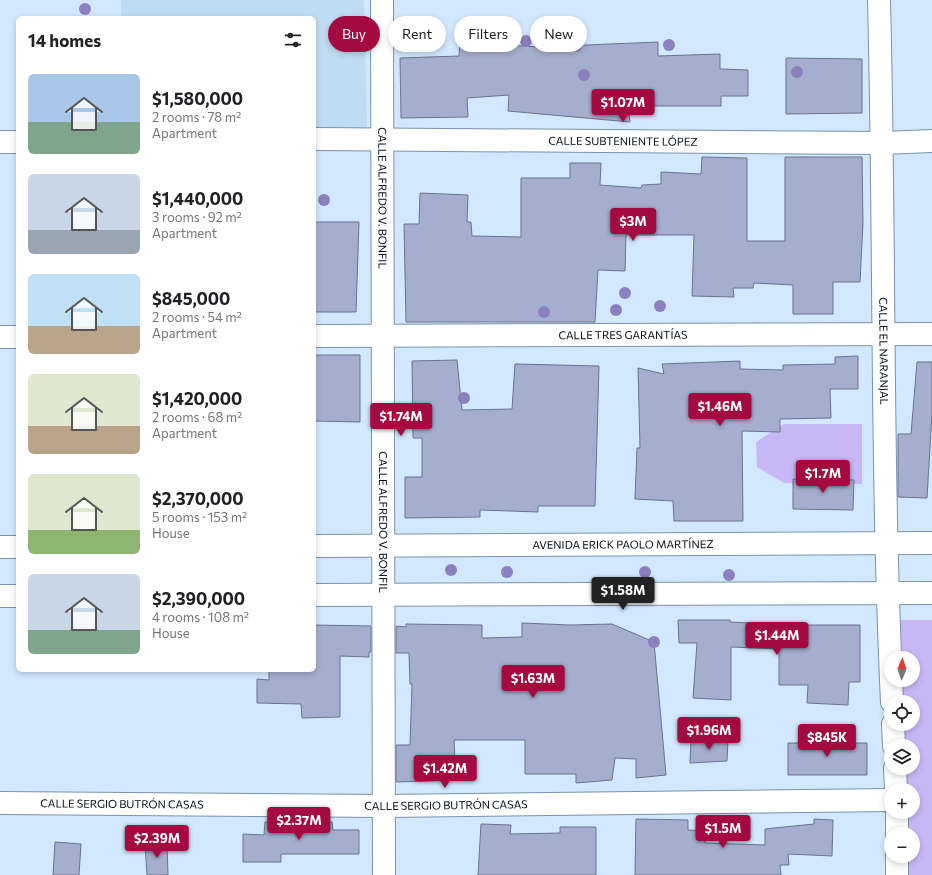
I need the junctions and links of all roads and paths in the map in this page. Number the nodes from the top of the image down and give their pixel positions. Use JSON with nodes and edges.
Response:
{"nodes":[{"id":1,"x":382,"y":0,"type":"edge"},
{"id":2,"x":879,"y":0,"type":"edge"},
{"id":3,"x":316,"y":139,"type":"edge"},
{"id":4,"x":383,"y":139,"type":"junction"},
{"id":5,"x":932,"y":141,"type":"edge"},
{"id":6,"x":0,"y":142,"type":"edge"},
{"id":7,"x":16,"y":142,"type":"edge"},
{"id":8,"x":883,"y":143,"type":"junction"},
{"id":9,"x":883,"y":334,"type":"junction"},
{"id":10,"x":932,"y":334,"type":"edge"},
{"id":11,"x":316,"y":336,"type":"edge"},
{"id":12,"x":383,"y":336,"type":"junction"},
{"id":13,"x":0,"y":337,"type":"edge"},
{"id":14,"x":16,"y":337,"type":"edge"},
{"id":15,"x":886,"y":543,"type":"junction"},
{"id":16,"x":932,"y":543,"type":"edge"},
{"id":17,"x":316,"y":546,"type":"edge"},
{"id":18,"x":384,"y":546,"type":"junction"},
{"id":19,"x":0,"y":547,"type":"edge"},
{"id":20,"x":16,"y":547,"type":"edge"},
{"id":21,"x":887,"y":593,"type":"junction"},
{"id":22,"x":932,"y":593,"type":"edge"},
{"id":23,"x":316,"y":595,"type":"edge"},
{"id":24,"x":382,"y":595,"type":"junction"},
{"id":25,"x":0,"y":596,"type":"edge"},
{"id":26,"x":16,"y":596,"type":"edge"},
{"id":27,"x":892,"y":695,"type":"edge"},
{"id":28,"x":884,"y":800,"type":"edge"},
{"id":29,"x":0,"y":803,"type":"edge"},
{"id":30,"x":383,"y":806,"type":"junction"},
{"id":31,"x":897,"y":863,"type":"edge"},
{"id":32,"x":384,"y":875,"type":"edge"},
{"id":33,"x":897,"y":875,"type":"edge"}],
"edges":[{"from":1,"to":4,"type":"street","name":"CALLE ALFREDO V. BONFIL"},
{"from":2,"to":8,"type":"street","name":"CALLE EL NARANJAL"},
{"from":3,"to":4,"type":"street","name":"CALLE SUBTENIENTE LÓPEZ"},
{"from":4,"to":8,"type":"street","name":"CALLE SUBTENIENTE LÓPEZ"},
{"from":4,"to":12,"type":"street","name":"CALLE ALFREDO V. BONFIL"},
{"from":5,"to":8,"type":"street","name":"CALLE SUBTENIENTE LÓPEZ"},
{"from":6,"to":7,"type":"street"},
{"from":8,"to":9,"type":"street","name":"CALLE EL NARANJAL"},
{"from":9,"to":10,"type":"street","name":"CALLE TRES GARANTÍAS"},
{"from":9,"to":12,"type":"street","name":"CALLE TRES GARANTÍAS"},
{"from":9,"to":15,"type":"street","name":"CALLE EL NARANJAL"},
{"from":11,"to":12,"type":"street","name":"CALLE TRES GARANTÍAS"},
{"from":12,"to":18,"type":"street","name":"CALLE ALFREDO V. BONFIL"},
{"from":13,"to":14,"type":"street"},
{"from":15,"to":16,"type":"street","name":"AVENIDA ERICK PAOLO MARTÍNEZ"},
{"from":15,"to":18,"type":"street","name":"AVENIDA ERICK PAOLO MARTÍNEZ"},
{"from":15,"to":21,"type":"street","name":"CALLE EL NARANJAL"},
{"from":17,"to":18,"type":"street","name":"AVENIDA ERICK PAOLO MARTÍNEZ"},
{"from":18,"to":24,"type":"street","name":"CALLE ALFREDO V. BONFIL"},
{"from":19,"to":20,"type":"street"},
{"from":21,"to":22,"type":"street"},
{"from":21,"to":24,"type":"street"},
{"from":21,"to":27,"type":"street","name":"CALLE EL NARANJAL"},
{"from":23,"to":24,"type":"street"},
{"from":24,"to":30,"type":"street","name":"CALLE ALFREDO V. BONFIL"},
{"from":25,"to":26,"type":"street"},
{"from":28,"to":30,"type":"street","name":"CALLE SERGIO BUTRÓN CASAS"},
{"from":29,"to":30,"type":"street","name":"CALLE SERGIO BUTRÓN CASAS"},
{"from":30,"to":32,"type":"street","name":"CALLE ALFREDO V. BONFIL"},
{"from":31,"to":33,"type":"street"}]}
